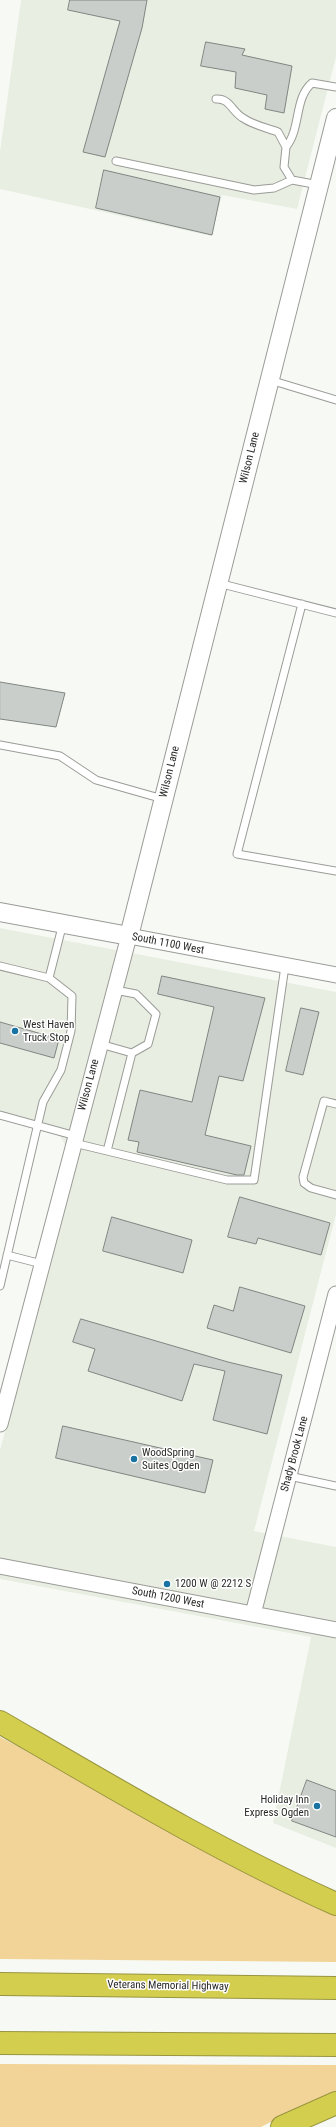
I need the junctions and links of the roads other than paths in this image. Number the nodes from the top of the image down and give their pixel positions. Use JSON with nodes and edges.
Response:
{"nodes":[{"id":1,"x":336,"y":87,"type":"edge"},
{"id":2,"x":216,"y":99,"type":"dead end"},
{"id":3,"x":336,"y":118,"type":"edge"},
{"id":4,"x":286,"y":148,"type":"junction"},
{"id":5,"x":116,"y":161,"type":"dead end"},
{"id":6,"x":292,"y":180,"type":"junction"},
{"id":7,"x":319,"y":185,"type":"junction"},
{"id":8,"x":270,"y":380,"type":"junction"},
{"id":9,"x":336,"y":400,"type":"edge"},
{"id":10,"x":218,"y":583,"type":"junction"},
{"id":11,"x":302,"y":604,"type":"junction"},
{"id":12,"x":336,"y":613,"type":"edge"},
{"id":13,"x":0,"y":745,"type":"edge"},
{"id":14,"x":164,"y":799,"type":"junction"},
{"id":15,"x":336,"y":871,"type":"edge"},
{"id":16,"x":0,"y":912,"type":"edge"},
{"id":17,"x":63,"y":923,"type":"junction"},
{"id":18,"x":129,"y":936,"type":"junction"},
{"id":19,"x":0,"y":966,"type":"edge"},
{"id":20,"x":285,"y":966,"type":"junction"},
{"id":21,"x":336,"y":975,"type":"edge"},
{"id":22,"x":49,"y":978,"type":"junction"},
{"id":23,"x":115,"y":990,"type":"junction"},
{"id":24,"x":100,"y":1044,"type":"junction"},
{"id":25,"x":132,"y":1053,"type":"junction"},
{"id":26,"x":336,"y":1104,"type":"edge"},
{"id":27,"x":0,"y":1115,"type":"edge"},
{"id":28,"x":37,"y":1126,"type":"junction"},
{"id":29,"x":75,"y":1140,"type":"junction"},
{"id":30,"x":106,"y":1151,"type":"junction"},
{"id":31,"x":336,"y":1195,"type":"edge"},
{"id":32,"x":7,"y":1255,"type":"junction"},
{"id":33,"x":42,"y":1264,"type":"junction"},
{"id":34,"x":0,"y":1286,"type":"edge"},
{"id":35,"x":336,"y":1294,"type":"edge"},
{"id":36,"x":0,"y":1424,"type":"edge"},
{"id":37,"x":289,"y":1476,"type":"junction"},
{"id":38,"x":336,"y":1486,"type":"edge"},
{"id":39,"x":0,"y":1566,"type":"edge"},
{"id":40,"x":253,"y":1614,"type":"junction"},
{"id":41,"x":336,"y":1630,"type":"edge"},
{"id":42,"x":0,"y":1722,"type":"edge"},
{"id":43,"x":336,"y":1904,"type":"edge"},
{"id":44,"x":0,"y":1984,"type":"edge"},
{"id":45,"x":336,"y":1988,"type":"edge"},
{"id":46,"x":0,"y":2043,"type":"edge"},
{"id":47,"x":336,"y":2044,"type":"edge"},
{"id":48,"x":336,"y":2103,"type":"edge"},
{"id":49,"x":282,"y":2127,"type":"edge"}],
"edges":[{"from":1,"to":4,"type":"lane"},
{"from":2,"to":4,"type":"lane"},
{"from":3,"to":7,"type":"street","name":"Wilson Lane"},
{"from":4,"to":6,"type":"lane"},
{"from":5,"to":6,"type":"lane"},
{"from":6,"to":7,"type":"lane"},
{"from":7,"to":8,"type":"street","name":"Wilson Lane"},
{"from":8,"to":9,"type":"lane"},
{"from":8,"to":10,"type":"street","name":"Wilson Lane"},
{"from":10,"to":11,"type":"lane"},
{"from":10,"to":14,"type":"street","name":"Wilson Lane"},
{"from":11,"to":12,"type":"lane"},
{"from":11,"to":15,"type":"lane"},
{"from":13,"to":14,"type":"lane"},
{"from":14,"to":18,"type":"street","name":"Wilson Lane"},
{"from":16,"to":17,"type":"street","name":"South 1100 West"},
{"from":17,"to":18,"type":"street","name":"South 1100 West"},
{"from":17,"to":22,"type":"lane"},
{"from":18,"to":20,"type":"street","name":"South 1100 West"},
{"from":18,"to":23,"type":"street","name":"Wilson Lane"},
{"from":19,"to":22,"type":"lane"},
{"from":20,"to":21,"type":"street","name":"South 1100 West"},
{"from":20,"to":30,"type":"lane"},
{"from":22,"to":28,"type":"lane"},
{"from":23,"to":24,"type":"street","name":"Wilson Lane"},
{"from":23,"to":25,"type":"lane"},
{"from":24,"to":25,"type":"lane"},
{"from":24,"to":29,"type":"street","name":"Wilson Lane"},
{"from":25,"to":30,"type":"lane"},
{"from":26,"to":31,"type":"lane"},
{"from":27,"to":28,"type":"lane"},
{"from":28,"to":29,"type":"lane"},
{"from":28,"to":32,"type":"lane"},
{"from":29,"to":30,"type":"lane"},
{"from":29,"to":33,"type":"street","name":"Wilson Lane"},
{"from":32,"to":33,"type":"lane"},
{"from":32,"to":34,"type":"lane"},
{"from":33,"to":36,"type":"street","name":"Wilson Lane"},
{"from":35,"to":37,"type":"street","name":"Shady Brook Lane"},
{"from":37,"to":38,"type":"lane"},
{"from":37,"to":40,"type":"street","name":"Shady Brook Lane"},
{"from":39,"to":40,"type":"street","name":"South 1200 West"},
{"from":40,"to":41,"type":"street","name":"South 1200 West"},
{"from":42,"to":43,"type":"highway"},
{"from":44,"to":45,"type":"highway","name":"Veterans Memorial Highway"},
{"from":46,"to":47,"type":"highway"},
{"from":48,"to":49,"type":"highway"}]}
